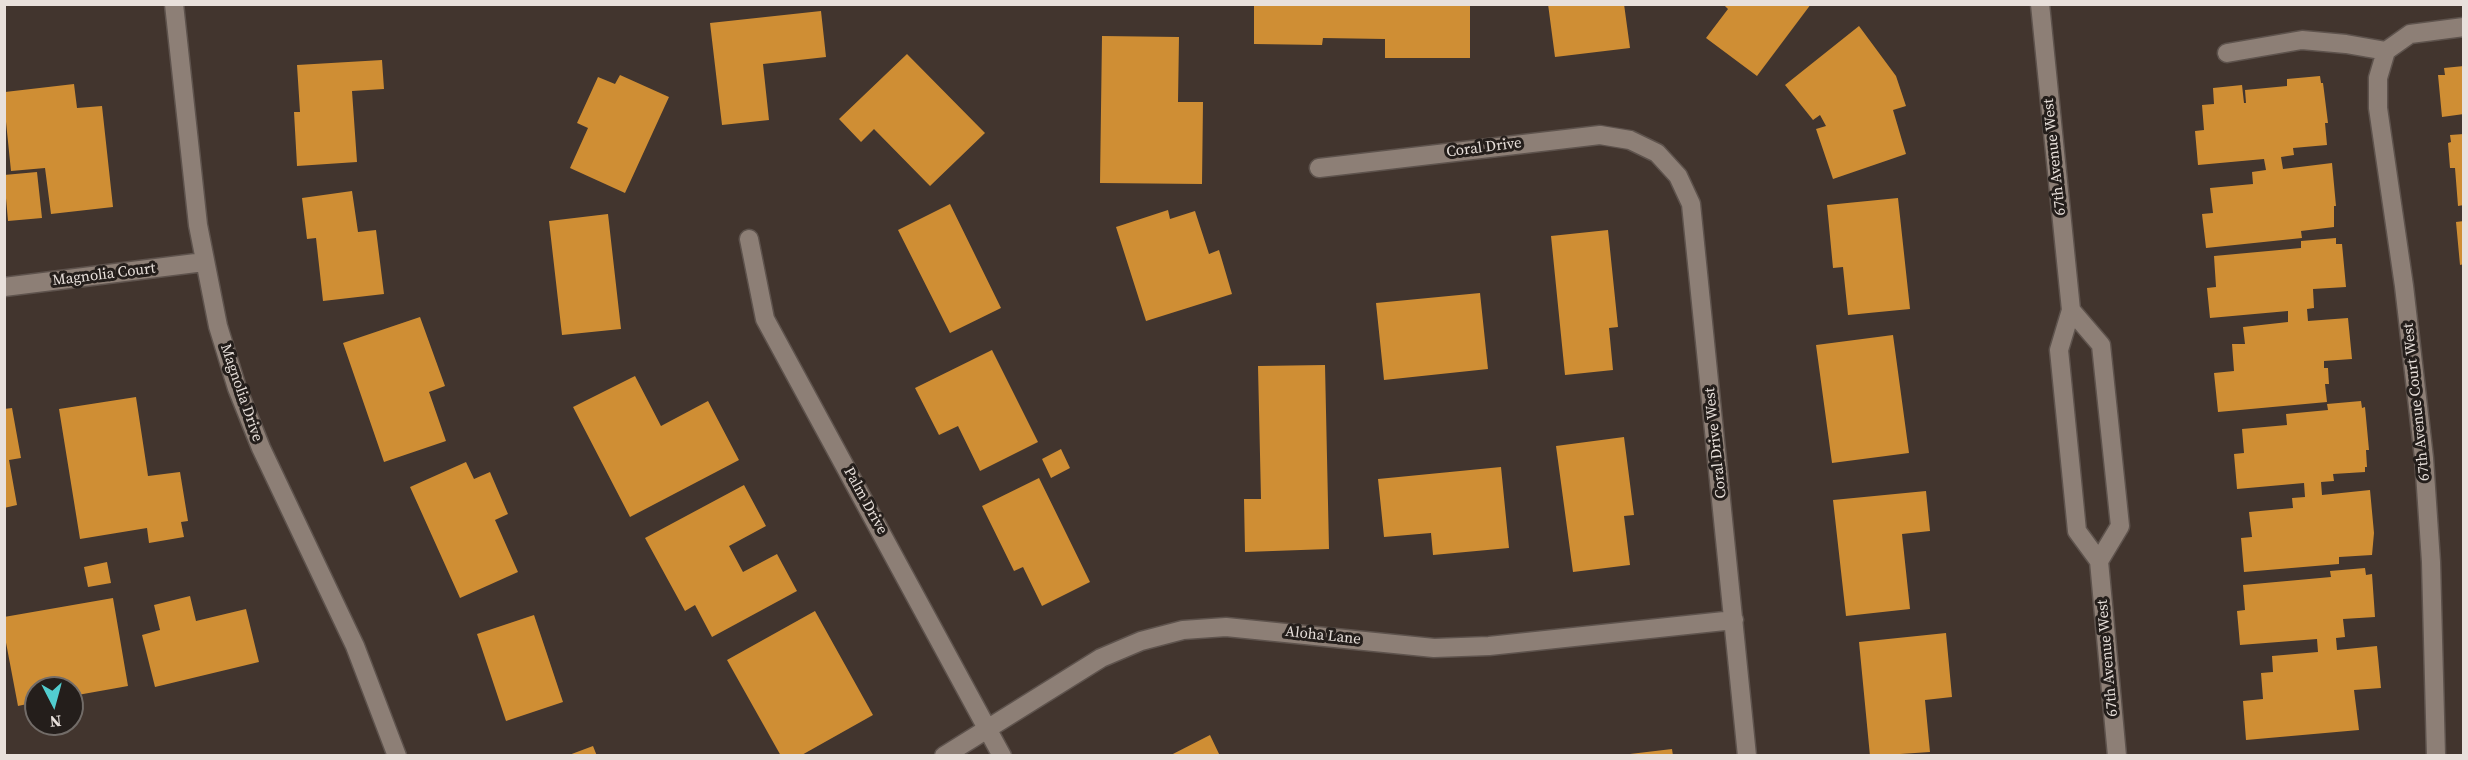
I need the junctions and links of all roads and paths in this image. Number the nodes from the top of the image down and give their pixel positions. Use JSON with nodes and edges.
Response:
{"nodes":[{"id":1,"x":174,"y":4,"type":"edge"},
{"id":2,"x":2040,"y":4,"type":"edge"},
{"id":3,"x":2463,"y":27,"type":"edge"},
{"id":4,"x":2386,"y":51,"type":"junction"},
{"id":5,"x":2227,"y":53,"type":"dead end"},
{"id":6,"x":1647,"y":148,"type":"joint"},
{"id":7,"x":1318,"y":168,"type":"dead end"},
{"id":8,"x":749,"y":239,"type":"dead end"},
{"id":9,"x":204,"y":262,"type":"junction"},
{"id":10,"x":4,"y":287,"type":"edge"},
{"id":11,"x":2071,"y":310,"type":"junction"},
{"id":12,"x":2099,"y":561,"type":"junction"},
{"id":13,"x":1734,"y":620,"type":"junction"},
{"id":14,"x":988,"y":728,"type":"junction"},
{"id":15,"x":397,"y":756,"type":"edge"},
{"id":16,"x":944,"y":756,"type":"edge"},
{"id":17,"x":1002,"y":756,"type":"edge"},
{"id":18,"x":1747,"y":756,"type":"edge"},
{"id":19,"x":2117,"y":756,"type":"edge"},
{"id":20,"x":2436,"y":756,"type":"edge"}],
"edges":[{"from":1,"to":9,"type":"street","name":"Magnolia Drive"},
{"from":2,"to":11,"type":"street","name":"67th Avenue West"},
{"from":3,"to":4,"type":"street"},
{"from":4,"to":5,"type":"street"},
{"from":4,"to":20,"type":"street","name":"67th Avenue Court West"},
{"from":6,"to":7,"type":"street","name":"Coral Drive"},
{"from":6,"to":13,"type":"street","name":"Coral Drive West"},
{"from":8,"to":14,"type":"street","name":"Palm Drive"},
{"from":9,"to":10,"type":"street","name":"Magnolia Court"},
{"from":9,"to":15,"type":"street","name":"Magnolia Drive"},
{"from":11,"to":12,"type":"street","name":"67th Avenue West"},
{"from":11,"to":12,"type":"street"},
{"from":12,"to":19,"type":"street","name":"67th Avenue West"},
{"from":13,"to":14,"type":"street","name":"Aloha Lane"},
{"from":13,"to":18,"type":"street","name":"Coral Drive West"},
{"from":14,"to":16,"type":"street","name":"Aloha Lane"},
{"from":14,"to":17,"type":"street","name":"Palm Drive"}]}
